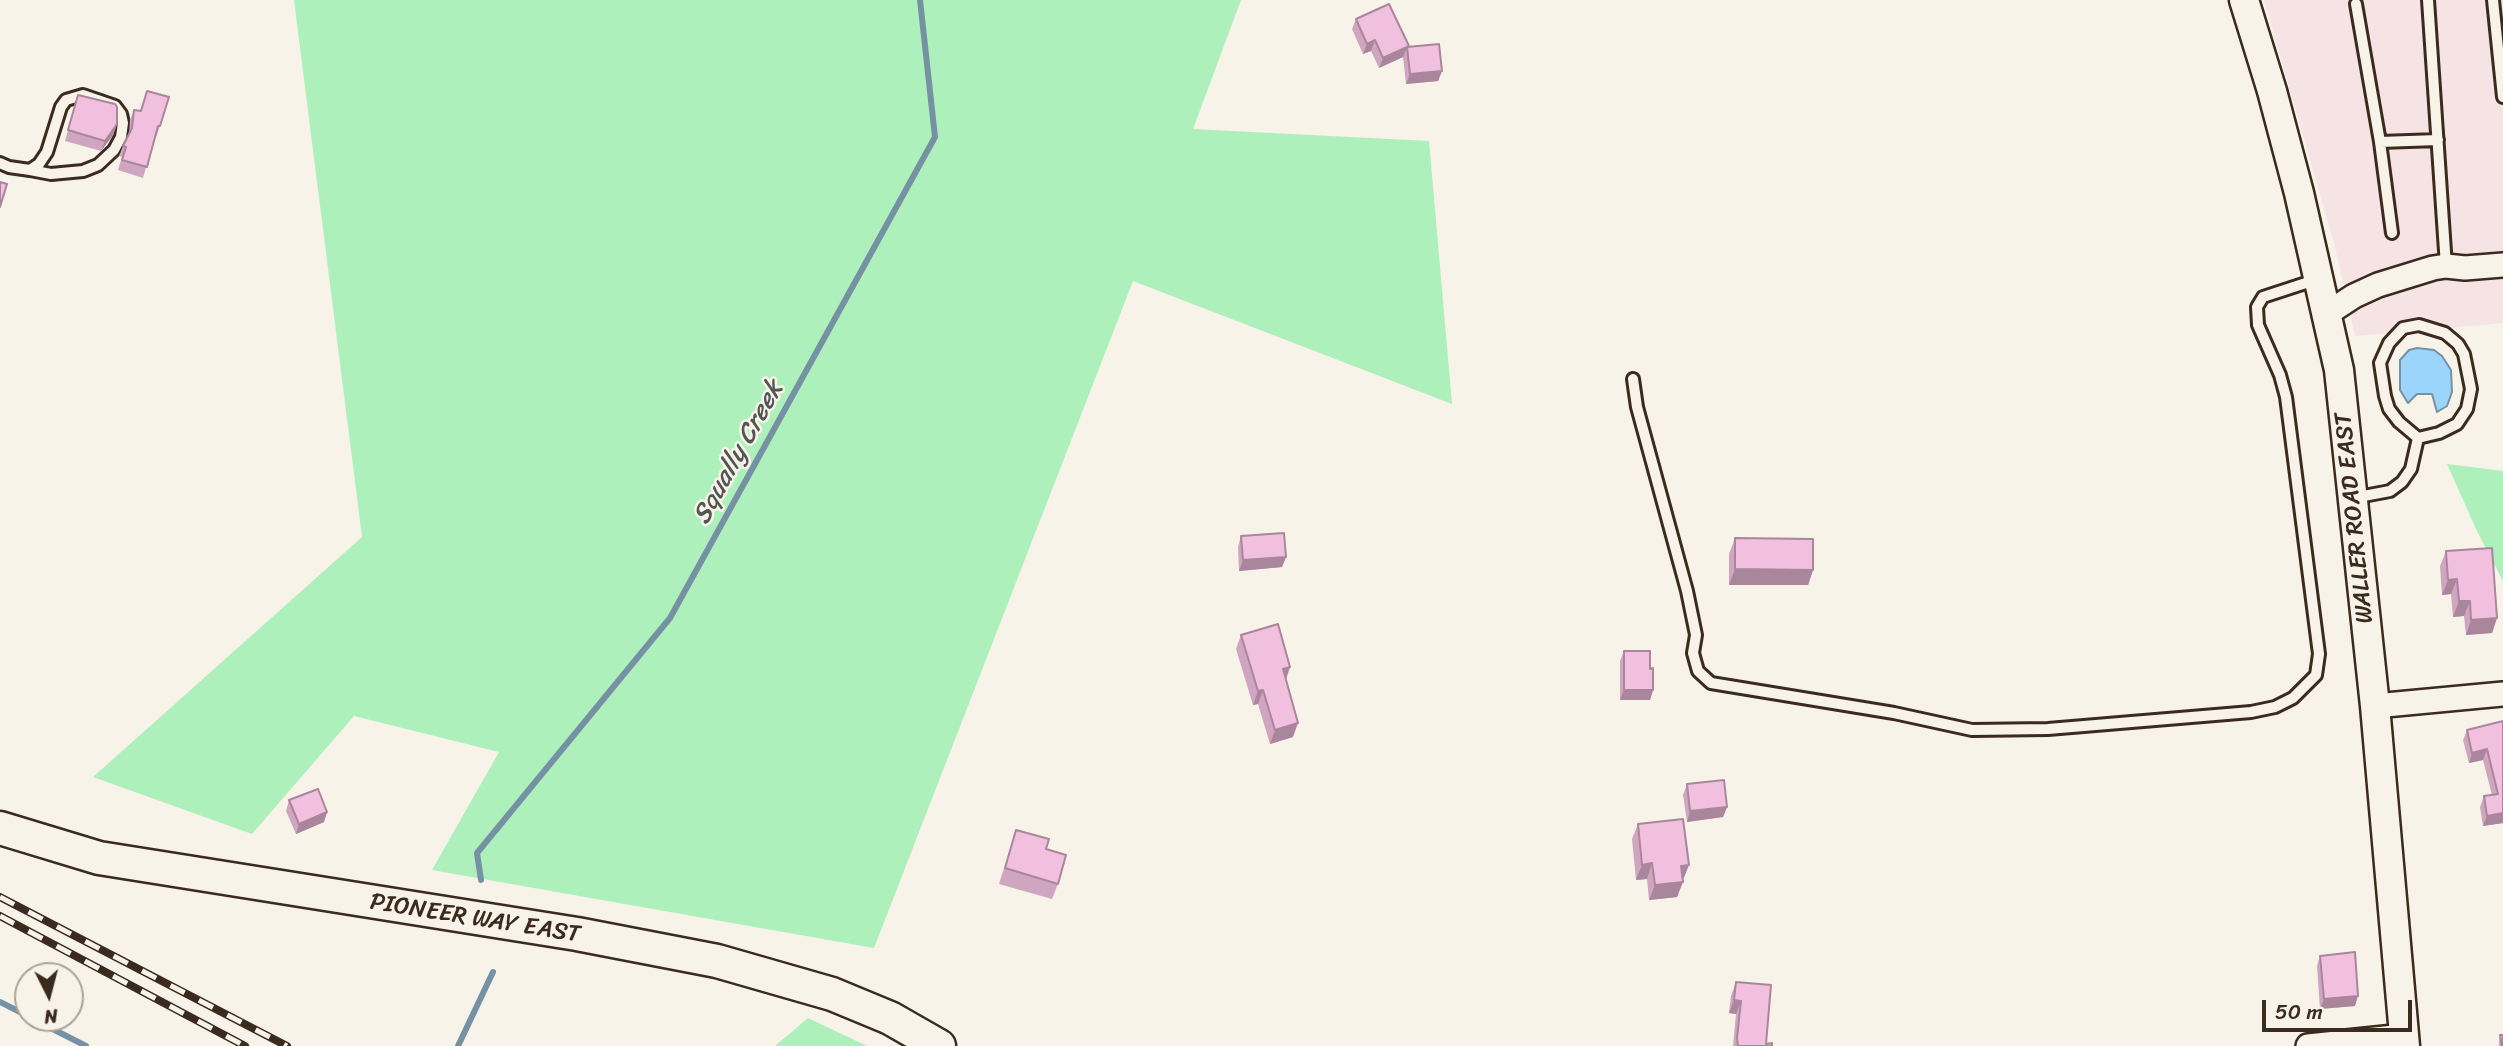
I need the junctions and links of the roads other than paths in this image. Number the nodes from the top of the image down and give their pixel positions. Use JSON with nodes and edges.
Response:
{"nodes":[{"id":1,"x":2244,"y":0,"type":"edge"},
{"id":2,"x":2428,"y":0,"type":"edge"},
{"id":3,"x":2493,"y":0,"type":"edge"},
{"id":4,"x":2356,"y":4,"type":"dead end"},
{"id":5,"x":2503,"y":97,"type":"edge"},
{"id":6,"x":2438,"y":140,"type":"junction"},
{"id":7,"x":2380,"y":142,"type":"junction"},
{"id":8,"x":0,"y":163,"type":"edge"},
{"id":9,"x":30,"y":170,"type":"junction"},
{"id":10,"x":2392,"y":233,"type":"dead end"},
{"id":11,"x":2503,"y":265,"type":"edge"},
{"id":12,"x":2446,"y":266,"type":"junction"},
{"id":13,"x":2320,"y":278,"type":"junction"},
{"id":14,"x":2328,"y":313,"type":"junction"},
{"id":15,"x":1633,"y":379,"type":"dead end"},
{"id":16,"x":2417,"y":438,"type":"junction"},
{"id":17,"x":2353,"y":498,"type":"junction"},
{"id":18,"x":2503,"y":694,"type":"edge"},
{"id":19,"x":2375,"y":706,"type":"junction"},
{"id":20,"x":0,"y":828,"type":"edge"},
{"id":21,"x":2405,"y":1041,"type":"edge"},
{"id":22,"x":939,"y":1046,"type":"edge"},
{"id":23,"x":2308,"y":1046,"type":"edge"}],
"edges":[{"from":1,"to":13,"type":"street","name":"WALLER ROAD EAST"},
{"from":2,"to":6,"type":"lane"},
{"from":3,"to":5,"type":"lane"},
{"from":4,"to":7,"type":"lane"},
{"from":6,"to":7,"type":"lane"},
{"from":6,"to":12,"type":"lane"},
{"from":7,"to":10,"type":"lane"},
{"from":8,"to":9,"type":"lane"},
{"from":9,"to":9,"type":"lane"},
{"from":11,"to":12,"type":"street"},
{"from":12,"to":14,"type":"street"},
{"from":13,"to":14,"type":"street","name":"WALLER ROAD EAST"},
{"from":13,"to":15,"type":"lane"},
{"from":14,"to":17,"type":"street","name":"WALLER ROAD EAST"},
{"from":16,"to":16,"type":"lane"},
{"from":16,"to":17,"type":"lane"},
{"from":17,"to":19,"type":"street","name":"WALLER ROAD EAST"},
{"from":18,"to":19,"type":"street"},
{"from":19,"to":21,"type":"street","name":"WALLER ROAD EAST"},
{"from":20,"to":22,"type":"main road","name":"PIONEER WAY EAST"},
{"from":21,"to":23,"type":"street"}]}
